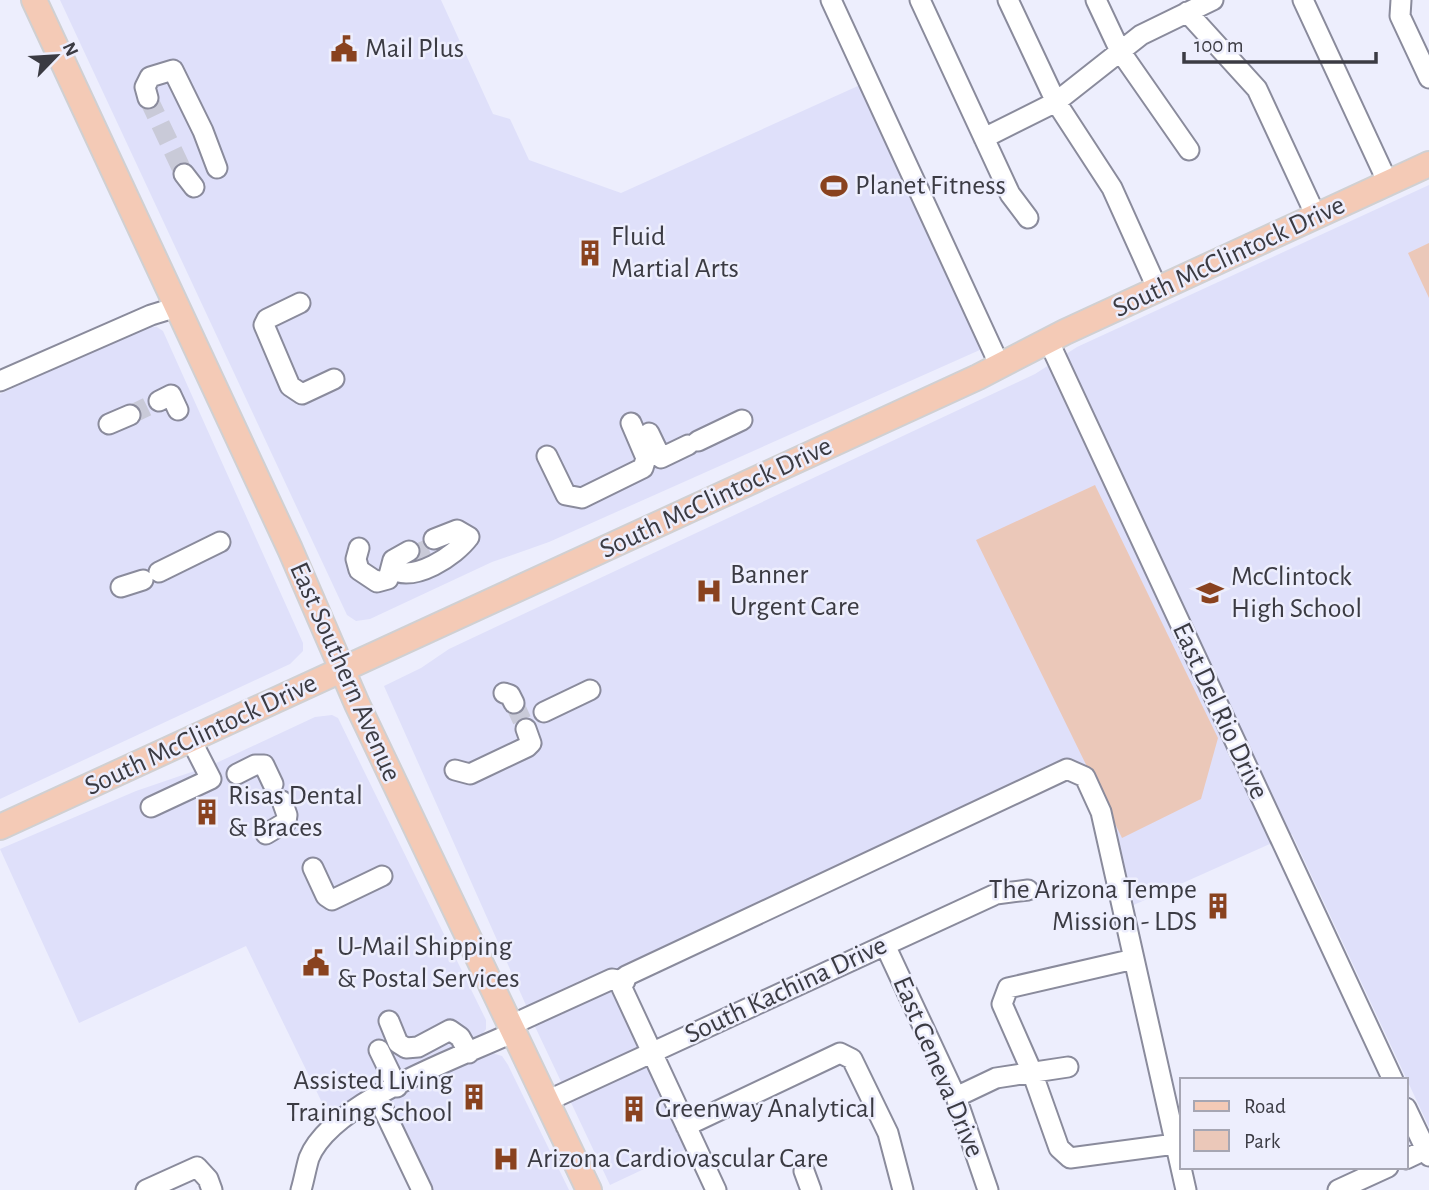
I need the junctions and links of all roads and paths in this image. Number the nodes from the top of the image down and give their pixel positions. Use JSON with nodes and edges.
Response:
{"nodes":[{"id":1,"x":34,"y":0,"type":"edge"},
{"id":2,"x":831,"y":0,"type":"edge"},
{"id":3,"x":920,"y":0,"type":"edge"},
{"id":4,"x":1008,"y":0,"type":"edge"},
{"id":5,"x":1096,"y":0,"type":"edge"},
{"id":6,"x":1213,"y":0,"type":"edge"},
{"id":7,"x":1303,"y":0,"type":"edge"},
{"id":8,"x":1401,"y":0,"type":"edge"},
{"id":9,"x":1187,"y":12,"type":"junction"},
{"id":10,"x":1120,"y":51,"type":"junction"},
{"id":11,"x":169,"y":71,"type":"junction"},
{"id":12,"x":1429,"y":78,"type":"edge"},
{"id":13,"x":148,"y":98,"type":"dead end"},
{"id":14,"x":1056,"y":102,"type":"junction"},
{"id":15,"x":984,"y":138,"type":"junction"},
{"id":16,"x":1189,"y":150,"type":"dead end"},
{"id":17,"x":1429,"y":164,"type":"edge"},
{"id":18,"x":1388,"y":183,"type":"junction"},
{"id":19,"x":1316,"y":216,"type":"junction"},
{"id":20,"x":1028,"y":218,"type":"dead end"},
{"id":21,"x":1158,"y":290,"type":"junction"},
{"id":22,"x":300,"y":303,"type":"dead end"},
{"id":23,"x":177,"y":307,"type":"junction"},
{"id":24,"x":1049,"y":342,"type":"junction"},
{"id":25,"x":1000,"y":366,"type":"junction"},
{"id":26,"x":334,"y":379,"type":"dead end"},
{"id":27,"x":0,"y":382,"type":"edge"},
{"id":28,"x":159,"y":401,"type":"dead end"},
{"id":29,"x":177,"y":410,"type":"dead end"},
{"id":30,"x":130,"y":415,"type":"tunnel mouth"},
{"id":31,"x":742,"y":420,"type":"dead end"},
{"id":32,"x":109,"y":424,"type":"dead end"},
{"id":33,"x":542,"y":458,"type":"dead end"},
{"id":34,"x":220,"y":542,"type":"dead end"},
{"id":35,"x":359,"y":548,"type":"dead end"},
{"id":36,"x":391,"y":569,"type":"junction"},
{"id":37,"x":121,"y":587,"type":"dead end"},
{"id":38,"x":343,"y":670,"type":"junction"},
{"id":39,"x":590,"y":690,"type":"dead end"},
{"id":40,"x":544,"y":712,"type":"dead end"},
{"id":41,"x":526,"y":729,"type":"dead end"},
{"id":42,"x":191,"y":740,"type":"junction"},
{"id":43,"x":454,"y":770,"type":"dead end"},
{"id":44,"x":237,"y":774,"type":"dead end"},
{"id":45,"x":151,"y":807,"type":"dead end"},
{"id":46,"x":0,"y":827,"type":"edge"},
{"id":47,"x":266,"y":834,"type":"dead end"},
{"id":48,"x":313,"y":868,"type":"dead end"},
{"id":49,"x":382,"y":876,"type":"dead end"},
{"id":50,"x":1028,"y":890,"type":"dead end"},
{"id":51,"x":885,"y":945,"type":"junction"},
{"id":52,"x":1134,"y":959,"type":"junction"},
{"id":53,"x":625,"y":981,"type":"junction"},
{"id":54,"x":389,"y":1021,"type":"dead end"},
{"id":55,"x":512,"y":1028,"type":"junction"},
{"id":56,"x":379,"y":1050,"type":"dead end"},
{"id":57,"x":651,"y":1052,"type":"junction"},
{"id":58,"x":469,"y":1053,"type":"junction"},
{"id":59,"x":1068,"y":1067,"type":"dead end"},
{"id":60,"x":1032,"y":1072,"type":"junction"},
{"id":61,"x":1392,"y":1078,"type":"edge"},
{"id":62,"x":397,"y":1087,"type":"junction"},
{"id":63,"x":377,"y":1096,"type":"junction"},
{"id":64,"x":956,"y":1097,"type":"junction"},
{"id":65,"x":547,"y":1101,"type":"junction"},
{"id":66,"x":1408,"y":1112,"type":"edge"},
{"id":67,"x":686,"y":1126,"type":"junction"},
{"id":68,"x":1175,"y":1144,"type":"junction"},
{"id":69,"x":1428,"y":1151,"type":"edge"},
{"id":70,"x":1408,"y":1158,"type":"edge"},
{"id":71,"x":1180,"y":1165,"type":"edge"},
{"id":72,"x":1181,"y":1169,"type":"edge"},
{"id":73,"x":1384,"y":1169,"type":"edge"},
{"id":74,"x":1348,"y":1188,"type":"edge"},
{"id":75,"x":146,"y":1190,"type":"edge"},
{"id":76,"x":212,"y":1190,"type":"edge"},
{"id":77,"x":301,"y":1190,"type":"edge"},
{"id":78,"x":422,"y":1190,"type":"edge"},
{"id":79,"x":589,"y":1190,"type":"edge"},
{"id":80,"x":716,"y":1190,"type":"edge"},
{"id":81,"x":902,"y":1190,"type":"edge"},
{"id":82,"x":988,"y":1190,"type":"edge"},
{"id":83,"x":1186,"y":1190,"type":"edge"}],
"edges":[{"from":1,"to":23,"type":"main road","name":"East Southern Avenue"},
{"from":2,"to":25,"type":"street"},
{"from":3,"to":15,"type":"street"},
{"from":4,"to":14,"type":"street"},
{"from":5,"to":10,"type":"street"},
{"from":6,"to":9,"type":"street"},
{"from":7,"to":18,"type":"street"},
{"from":8,"to":12,"type":"street"},
{"from":9,"to":10,"type":"street"},
{"from":9,"to":19,"type":"street"},
{"from":10,"to":14,"type":"street"},
{"from":10,"to":16,"type":"street"},
{"from":11,"to":11,"type":"street"},
{"from":11,"to":13,"type":"street"},
{"from":14,"to":15,"type":"street"},
{"from":14,"to":21,"type":"street"},
{"from":15,"to":20,"type":"street"},
{"from":17,"to":18,"type":"main road","name":"South McClintock Drive"},
{"from":18,"to":19,"type":"main road","name":"South McClintock Drive"},
{"from":19,"to":21,"type":"main road","name":"South McClintock Drive"},
{"from":21,"to":24,"type":"main road","name":"South McClintock Drive"},
{"from":22,"to":26,"type":"street"},
{"from":23,"to":27,"type":"street"},
{"from":23,"to":38,"type":"main road","name":"East Southern Avenue"},
{"from":24,"to":25,"type":"main road","name":"South McClintock Drive"},
{"from":24,"to":61,"type":"street","name":"East Del Rio Drive"},
{"from":25,"to":38,"type":"main road","name":"South McClintock Drive"},
{"from":28,"to":29,"type":"street"},
{"from":30,"to":32,"type":"street"},
{"from":31,"to":33,"type":"street"},
{"from":34,"to":37,"type":"street"},
{"from":35,"to":36,"type":"street"},
{"from":36,"to":36,"type":"street"},
{"from":38,"to":42,"type":"main road","name":"South McClintock Drive"},
{"from":38,"to":55,"type":"main road","name":"East Southern Avenue"},
{"from":39,"to":40,"type":"street"},
{"from":41,"to":43,"type":"street"},
{"from":42,"to":45,"type":"street"},
{"from":42,"to":46,"type":"main road","name":"South McClintock Drive"},
{"from":44,"to":47,"type":"street"},
{"from":48,"to":49,"type":"street"},
{"from":50,"to":51,"type":"street","name":"South Kachina Drive"},
{"from":51,"to":57,"type":"street","name":"South Kachina Drive"},
{"from":51,"to":64,"type":"street","name":"East Geneva Drive"},
{"from":52,"to":53,"type":"street"},
{"from":52,"to":60,"type":"street"},
{"from":52,"to":68,"type":"street"},
{"from":53,"to":55,"type":"street"},
{"from":53,"to":57,"type":"street"},
{"from":54,"to":58,"type":"street"},
{"from":55,"to":58,"type":"street"},
{"from":55,"to":65,"type":"main road","name":"East Southern Avenue"},
{"from":56,"to":62,"type":"street"},
{"from":57,"to":65,"type":"street","name":"South Kachina Drive"},
{"from":57,"to":67,"type":"street"},
{"from":58,"to":62,"type":"street"},
{"from":59,"to":60,"type":"street"},
{"from":60,"to":64,"type":"street"},
{"from":60,"to":68,"type":"street"},
{"from":62,"to":63,"type":"street"},
{"from":63,"to":77,"type":"street"},
{"from":63,"to":78,"type":"street"},
{"from":64,"to":82,"type":"street","name":"East Geneva Drive"},
{"from":65,"to":79,"type":"main road","name":"East Southern Avenue"},
{"from":66,"to":69,"type":"street"},
{"from":67,"to":80,"type":"street"},
{"from":67,"to":81,"type":"street"},
{"from":68,"to":71,"type":"street"},
{"from":69,"to":70,"type":"street"},
{"from":72,"to":83,"type":"street"},
{"from":73,"to":74,"type":"street"},
{"from":75,"to":76,"type":"street"}]}
